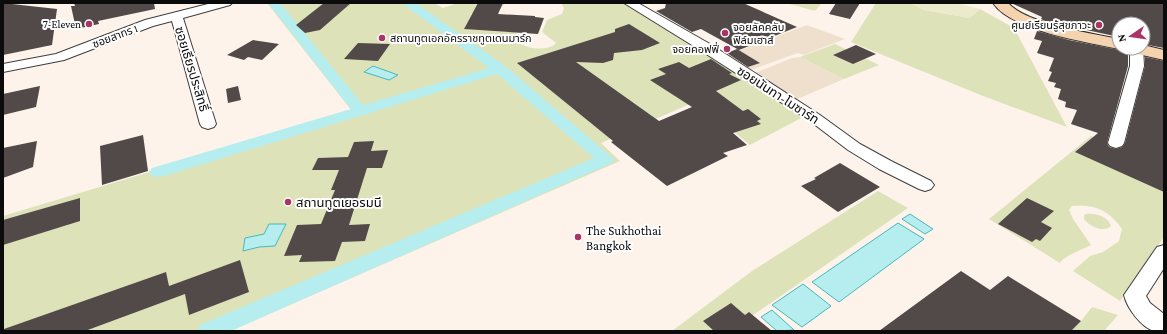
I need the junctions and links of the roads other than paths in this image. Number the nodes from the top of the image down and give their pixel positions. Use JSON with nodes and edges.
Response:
{"nodes":[{"id":1,"x":226,"y":3,"type":"edge"},
{"id":2,"x":630,"y":3,"type":"edge"},
{"id":3,"x":1000,"y":3,"type":"edge"},
{"id":4,"x":176,"y":15,"type":"junction"},
{"id":5,"x":1111,"y":42,"type":"edge"},
{"id":6,"x":1151,"y":52,"type":"edge"},
{"id":7,"x":1164,"y":55,"type":"edge"},
{"id":8,"x":1137,"y":56,"type":"edge"},
{"id":9,"x":3,"y":68,"type":"edge"},
{"id":10,"x":208,"y":124,"type":"dead end"},
{"id":11,"x":1116,"y":143,"type":"dead end"},
{"id":12,"x":925,"y":185,"type":"dead end"},
{"id":13,"x":1164,"y":252,"type":"edge"},
{"id":14,"x":1164,"y":326,"type":"edge"}],
"edges":[{"from":1,"to":4,"type":"street","name":"ซอยสาทร 1"},
{"from":2,"to":12,"type":"street","name":"ซอยนันทา-โมซาร์ท"},
{"from":3,"to":5,"type":"street"},
{"from":4,"to":9,"type":"street","name":"ซอยสาทร 1"},
{"from":4,"to":10,"type":"street","name":"ซอยเธียรประสิทธิ์"},
{"from":6,"to":7,"type":"street"},
{"from":8,"to":11,"type":"street"},
{"from":13,"to":14,"type":"street"}]}
